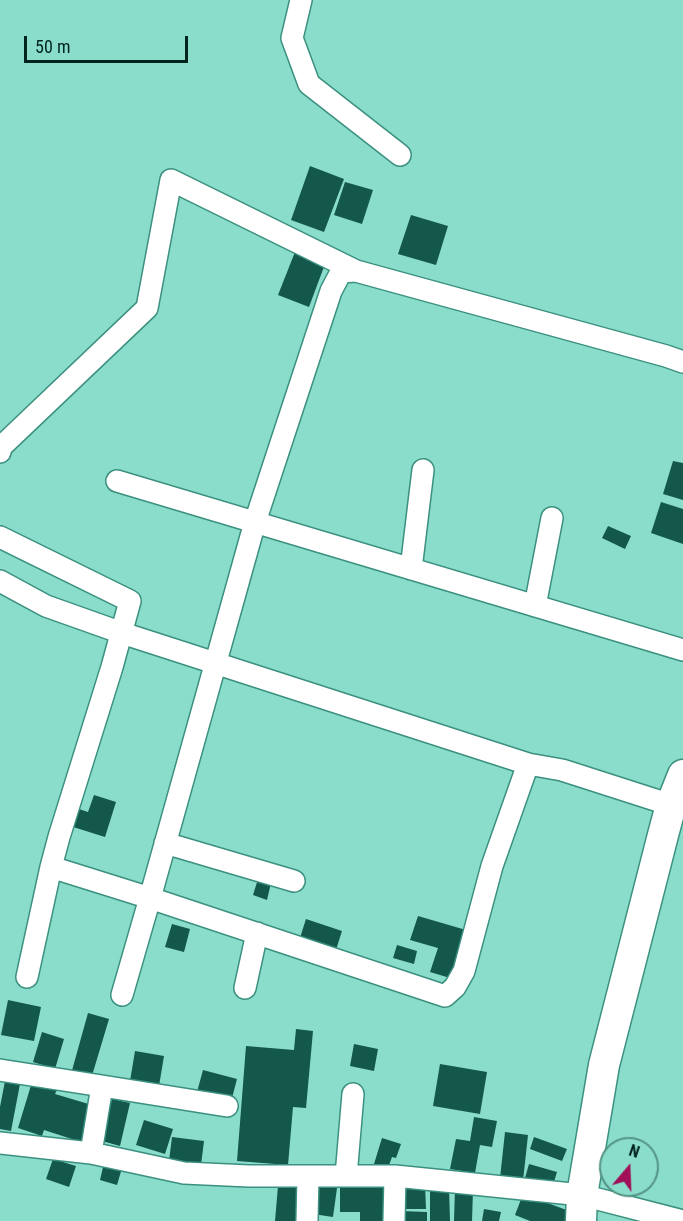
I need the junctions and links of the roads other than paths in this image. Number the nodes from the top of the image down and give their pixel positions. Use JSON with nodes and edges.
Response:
{"nodes":[{"id":1,"x":301,"y":0,"type":"edge"},
{"id":2,"x":400,"y":155,"type":"dead end"},
{"id":3,"x":356,"y":271,"type":"junction"},
{"id":4,"x":683,"y":362,"type":"edge"},
{"id":5,"x":0,"y":452,"type":"edge"},
{"id":6,"x":423,"y":470,"type":"dead end"},
{"id":7,"x":117,"y":481,"type":"dead end"},
{"id":8,"x":552,"y":518,"type":"dead end"},
{"id":9,"x":255,"y":522,"type":"junction"},
{"id":10,"x":0,"y":537,"type":"edge"},
{"id":11,"x":411,"y":569,"type":"junction"},
{"id":12,"x":0,"y":581,"type":"edge"},
{"id":13,"x":535,"y":606,"type":"junction"},
{"id":14,"x":122,"y":633,"type":"junction"},
{"id":15,"x":683,"y":650,"type":"edge"},
{"id":16,"x":215,"y":663,"type":"junction"},
{"id":17,"x":528,"y":764,"type":"junction"},
{"id":18,"x":683,"y":775,"type":"edge"},
{"id":19,"x":677,"y":804,"type":"edge"},
{"id":20,"x":165,"y":843,"type":"junction"},
{"id":21,"x":51,"y":867,"type":"junction"},
{"id":22,"x":294,"y":881,"type":"dead end"},
{"id":23,"x":150,"y":898,"type":"junction"},
{"id":24,"x":257,"y":933,"type":"junction"},
{"id":25,"x":27,"y":977,"type":"dead end"},
{"id":26,"x":245,"y":988,"type":"dead end"},
{"id":27,"x":122,"y":995,"type":"dead end"},
{"id":28,"x":0,"y":1070,"type":"edge"},
{"id":29,"x":102,"y":1086,"type":"junction"},
{"id":30,"x":353,"y":1094,"type":"dead end"},
{"id":31,"x":227,"y":1106,"type":"dead end"},
{"id":32,"x":0,"y":1143,"type":"edge"},
{"id":33,"x":91,"y":1153,"type":"junction"},
{"id":34,"x":308,"y":1176,"type":"junction"},
{"id":35,"x":346,"y":1176,"type":"junction"},
{"id":36,"x":395,"y":1176,"type":"junction"},
{"id":37,"x":581,"y":1208,"type":"edge"},
{"id":38,"x":308,"y":1221,"type":"edge"},
{"id":39,"x":394,"y":1221,"type":"edge"},
{"id":40,"x":683,"y":1221,"type":"edge"}],
"edges":[{"from":1,"to":2,"type":"street"},
{"from":3,"to":4,"type":"street"},
{"from":3,"to":5,"type":"street"},
{"from":3,"to":9,"type":"street"},
{"from":6,"to":11,"type":"street"},
{"from":7,"to":9,"type":"street"},
{"from":8,"to":13,"type":"street"},
{"from":9,"to":11,"type":"street"},
{"from":9,"to":16,"type":"street"},
{"from":10,"to":14,"type":"street"},
{"from":11,"to":13,"type":"street"},
{"from":12,"to":14,"type":"street"},
{"from":13,"to":15,"type":"street"},
{"from":14,"to":16,"type":"street"},
{"from":14,"to":21,"type":"street"},
{"from":16,"to":17,"type":"street"},
{"from":16,"to":20,"type":"street"},
{"from":17,"to":19,"type":"street"},
{"from":17,"to":24,"type":"street"},
{"from":18,"to":19,"type":"street"},
{"from":19,"to":37,"type":"street"},
{"from":20,"to":22,"type":"street"},
{"from":20,"to":23,"type":"street"},
{"from":21,"to":23,"type":"street"},
{"from":21,"to":25,"type":"street"},
{"from":23,"to":24,"type":"street"},
{"from":23,"to":27,"type":"street"},
{"from":24,"to":26,"type":"street"},
{"from":28,"to":29,"type":"street"},
{"from":29,"to":31,"type":"street"},
{"from":29,"to":33,"type":"street"},
{"from":30,"to":35,"type":"street"},
{"from":32,"to":33,"type":"street"},
{"from":33,"to":34,"type":"street"},
{"from":34,"to":35,"type":"street"},
{"from":34,"to":38,"type":"street"},
{"from":35,"to":36,"type":"street"},
{"from":36,"to":37,"type":"street"},
{"from":36,"to":39,"type":"street"},
{"from":37,"to":40,"type":"street"}]}
